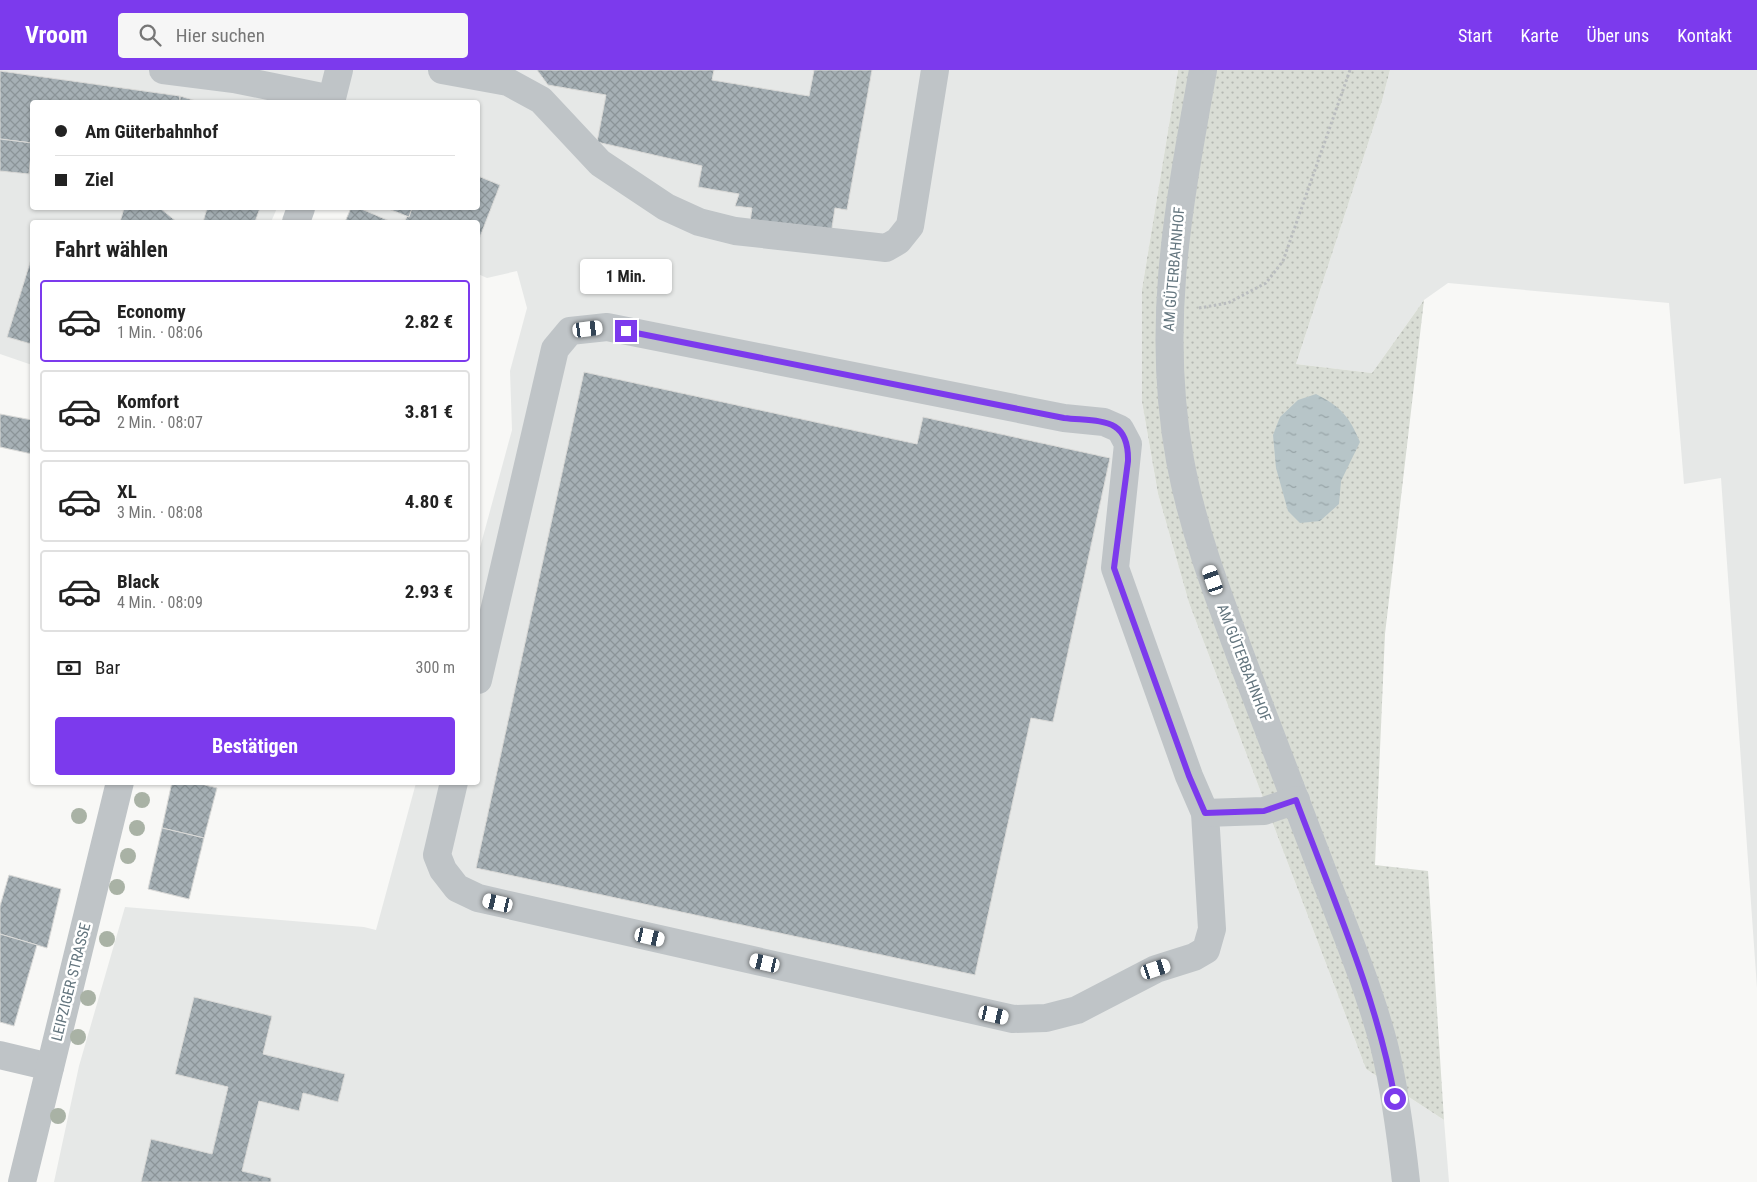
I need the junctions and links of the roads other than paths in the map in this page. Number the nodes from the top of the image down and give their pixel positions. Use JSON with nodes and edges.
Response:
{"nodes":[{"id":1,"x":163,"y":70,"type":"edge"},
{"id":2,"x":339,"y":70,"type":"edge"},
{"id":3,"x":442,"y":70,"type":"edge"},
{"id":4,"x":935,"y":70,"type":"edge"},
{"id":5,"x":1203,"y":70,"type":"edge"},
{"id":6,"x":328,"y":100,"type":"edge"},
{"id":7,"x":332,"y":100,"type":"edge"},
{"id":8,"x":480,"y":671,"type":"edge"},
{"id":9,"x":119,"y":785,"type":"edge"},
{"id":10,"x":453,"y":785,"type":"edge"},
{"id":11,"x":1296,"y":800,"type":"junction"},
{"id":12,"x":1205,"y":813,"type":"junction"},
{"id":13,"x":0,"y":1055,"type":"edge"},
{"id":14,"x":50,"y":1067,"type":"junction"},
{"id":15,"x":22,"y":1182,"type":"edge"},
{"id":16,"x":1406,"y":1182,"type":"edge"}],
"edges":[{"from":1,"to":6,"type":"street"},
{"from":2,"to":7,"type":"street"},
{"from":3,"to":4,"type":"street"},
{"from":5,"to":11,"type":"street","name":"AM GÜTERBAHNHOF"},
{"from":8,"to":12,"type":"street"},
{"from":9,"to":14,"type":"street","name":"LEIPZIGER STRASSE"},
{"from":10,"to":12,"type":"street"},
{"from":11,"to":12,"type":"street"},
{"from":11,"to":16,"type":"street","name":"AM GÜTERBAHNHOF"},
{"from":13,"to":14,"type":"street"},
{"from":14,"to":15,"type":"street","name":"LEIPZIGER STRASSE"}]}
